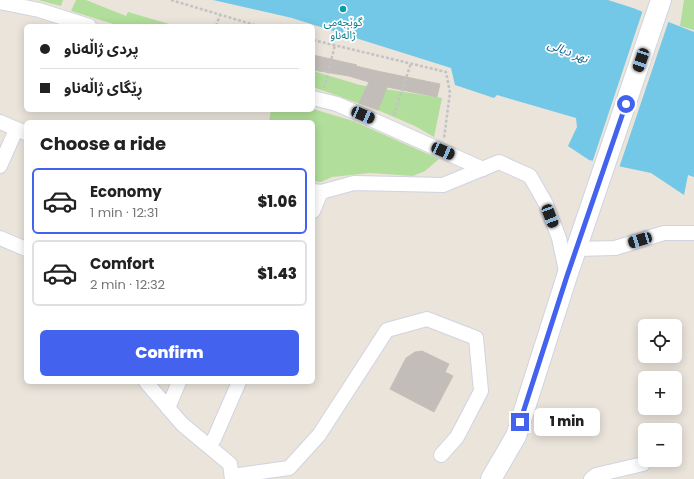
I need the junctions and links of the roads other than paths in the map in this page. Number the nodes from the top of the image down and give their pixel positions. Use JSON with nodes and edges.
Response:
{"nodes":[{"id":1,"x":661,"y":0,"type":"edge"},
{"id":2,"x":0,"y":2,"type":"edge"},
{"id":3,"x":83,"y":24,"type":"edge"},
{"id":4,"x":317,"y":99,"type":"edge"},
{"id":5,"x":0,"y":122,"type":"edge"},
{"id":6,"x":21,"y":132,"type":"edge"},
{"id":7,"x":0,"y":166,"type":"edge"},
{"id":8,"x":482,"y":168,"type":"junction"},
{"id":9,"x":317,"y":192,"type":"edge"},
{"id":10,"x":694,"y":232,"type":"edge"},
{"id":11,"x":0,"y":238,"type":"edge"},
{"id":12,"x":24,"y":248,"type":"edge"},
{"id":13,"x":576,"y":249,"type":"junction"},
{"id":14,"x":567,"y":276,"type":"junction"},
{"id":15,"x":148,"y":384,"type":"edge"},
{"id":16,"x":178,"y":384,"type":"edge"},
{"id":17,"x":238,"y":384,"type":"edge"},
{"id":18,"x":168,"y":408,"type":"junction"},
{"id":19,"x":209,"y":446,"type":"junction"},
{"id":20,"x":441,"y":455,"type":"dead end"},
{"id":21,"x":638,"y":465,"type":"edge"},
{"id":22,"x":232,"y":477,"type":"edge"},
{"id":23,"x":491,"y":479,"type":"edge"},
{"id":24,"x":591,"y":479,"type":"edge"}],
"edges":[{"from":1,"to":13,"type":"main road"},
{"from":2,"to":3,"type":"street"},
{"from":4,"to":8,"type":"street"},
{"from":5,"to":6,"type":"street"},
{"from":6,"to":7,"type":"street"},
{"from":8,"to":9,"type":"street"},
{"from":8,"to":14,"type":"street"},
{"from":10,"to":13,"type":"street"},
{"from":11,"to":12,"type":"street"},
{"from":13,"to":14,"type":"main road"},
{"from":14,"to":23,"type":"main road"},
{"from":15,"to":18,"type":"street"},
{"from":16,"to":18,"type":"street"},
{"from":17,"to":19,"type":"street"},
{"from":18,"to":19,"type":"street"},
{"from":19,"to":22,"type":"street"},
{"from":20,"to":22,"type":"street"},
{"from":21,"to":24,"type":"street"}]}
